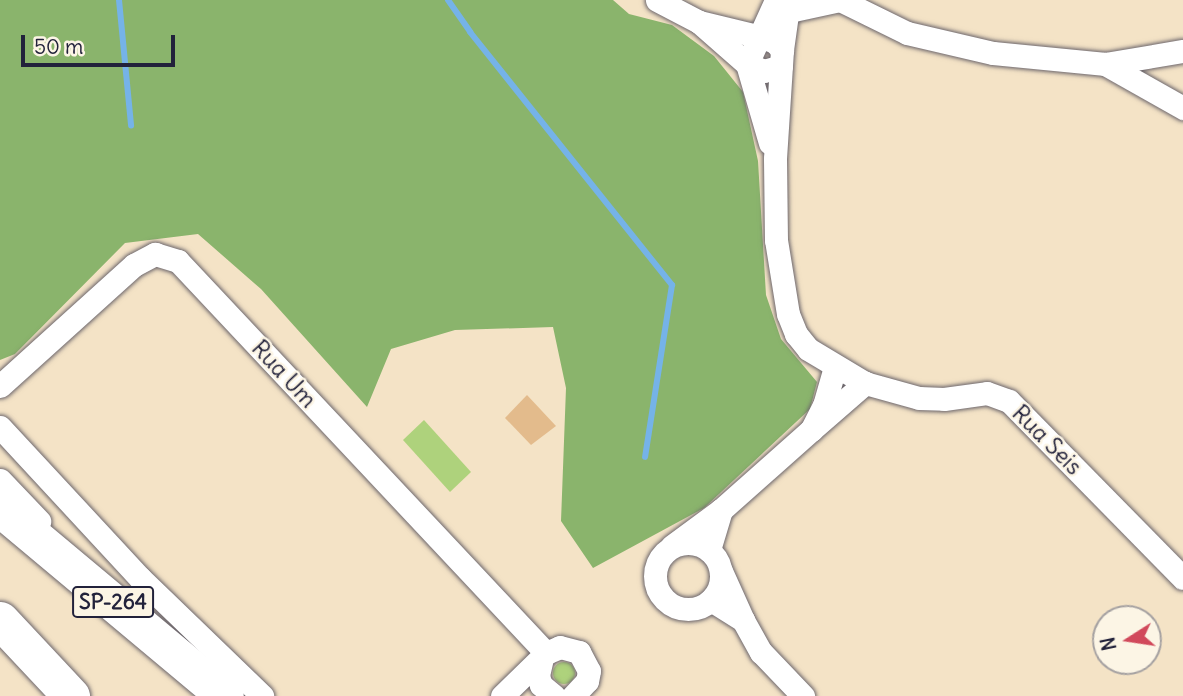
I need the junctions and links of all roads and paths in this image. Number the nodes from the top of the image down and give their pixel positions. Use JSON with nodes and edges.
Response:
{"nodes":[{"id":1,"x":657,"y":0,"type":"edge"},
{"id":2,"x":841,"y":0,"type":"edge"},
{"id":3,"x":785,"y":4,"type":"edge"},
{"id":4,"x":699,"y":22,"type":"junction"},
{"id":5,"x":759,"y":36,"type":"junction"},
{"id":6,"x":1183,"y":51,"type":"edge"},
{"id":7,"x":781,"y":58,"type":"junction"},
{"id":8,"x":747,"y":64,"type":"junction"},
{"id":9,"x":1105,"y":64,"type":"junction"},
{"id":10,"x":1183,"y":108,"type":"edge"},
{"id":11,"x":775,"y":159,"type":"junction"},
{"id":12,"x":835,"y":367,"type":"junction"},
{"id":13,"x":865,"y":383,"type":"junction"},
{"id":14,"x":0,"y":386,"type":"edge"},
{"id":15,"x":0,"y":427,"type":"edge"},
{"id":16,"x":811,"y":430,"type":"junction"},
{"id":17,"x":0,"y":480,"type":"edge"},
{"id":18,"x":0,"y":508,"type":"edge"},
{"id":19,"x":721,"y":510,"type":"junction"},
{"id":20,"x":672,"y":547,"type":"junction"},
{"id":21,"x":715,"y":560,"type":"junction"},
{"id":22,"x":1183,"y":578,"type":"edge"},
{"id":23,"x":711,"y":600,"type":"junction"},
{"id":24,"x":133,"y":619,"type":"junction"},
{"id":25,"x":0,"y":620,"type":"edge"},
{"id":26,"x":743,"y":620,"type":"junction"},
{"id":27,"x":544,"y":656,"type":"junction"},
{"id":28,"x":71,"y":696,"type":"edge"},
{"id":29,"x":225,"y":696,"type":"edge"},
{"id":30,"x":262,"y":696,"type":"edge"},
{"id":31,"x":502,"y":696,"type":"edge"},
{"id":32,"x":554,"y":696,"type":"edge"},
{"id":33,"x":574,"y":696,"type":"edge"},
{"id":34,"x":803,"y":696,"type":"edge"}],
"edges":[{"from":1,"to":4,"type":"street"},
{"from":2,"to":3,"type":"street"},
{"from":2,"to":9,"type":"street"},
{"from":3,"to":5,"type":"street"},
{"from":3,"to":7,"type":"street"},
{"from":4,"to":5,"type":"street"},
{"from":4,"to":8,"type":"street"},
{"from":5,"to":7,"type":"street"},
{"from":5,"to":8,"type":"street"},
{"from":6,"to":9,"type":"street"},
{"from":7,"to":8,"type":"street"},
{"from":7,"to":11,"type":"street"},
{"from":8,"to":11,"type":"street"},
{"from":9,"to":10,"type":"street"},
{"from":11,"to":12,"type":"street","name":"Rua Seis"},
{"from":12,"to":13,"type":"street","name":"Rua Seis"},
{"from":12,"to":16,"type":"street"},
{"from":13,"to":16,"type":"street"},
{"from":13,"to":22,"type":"street","name":"Rua Seis"},
{"from":14,"to":27,"type":"street","name":"Rua Um"},
{"from":15,"to":30,"type":"street"},
{"from":16,"to":19,"type":"street"},
{"from":17,"to":24,"type":"street"},
{"from":18,"to":24,"type":"main road","number":"SP-264"},
{"from":19,"to":20,"type":"street"},
{"from":19,"to":21,"type":"street"},
{"from":20,"to":21,"type":"street"},
{"from":20,"to":23,"type":"street"},
{"from":21,"to":23,"type":"street"},
{"from":21,"to":26,"type":"street"},
{"from":23,"to":26,"type":"street"},
{"from":24,"to":29,"type":"main road","number":"SP-264"},
{"from":25,"to":28,"type":"main road"},
{"from":26,"to":34,"type":"street"},
{"from":27,"to":31,"type":"street"},
{"from":27,"to":32,"type":"street"},
{"from":27,"to":33,"type":"street"}]}
